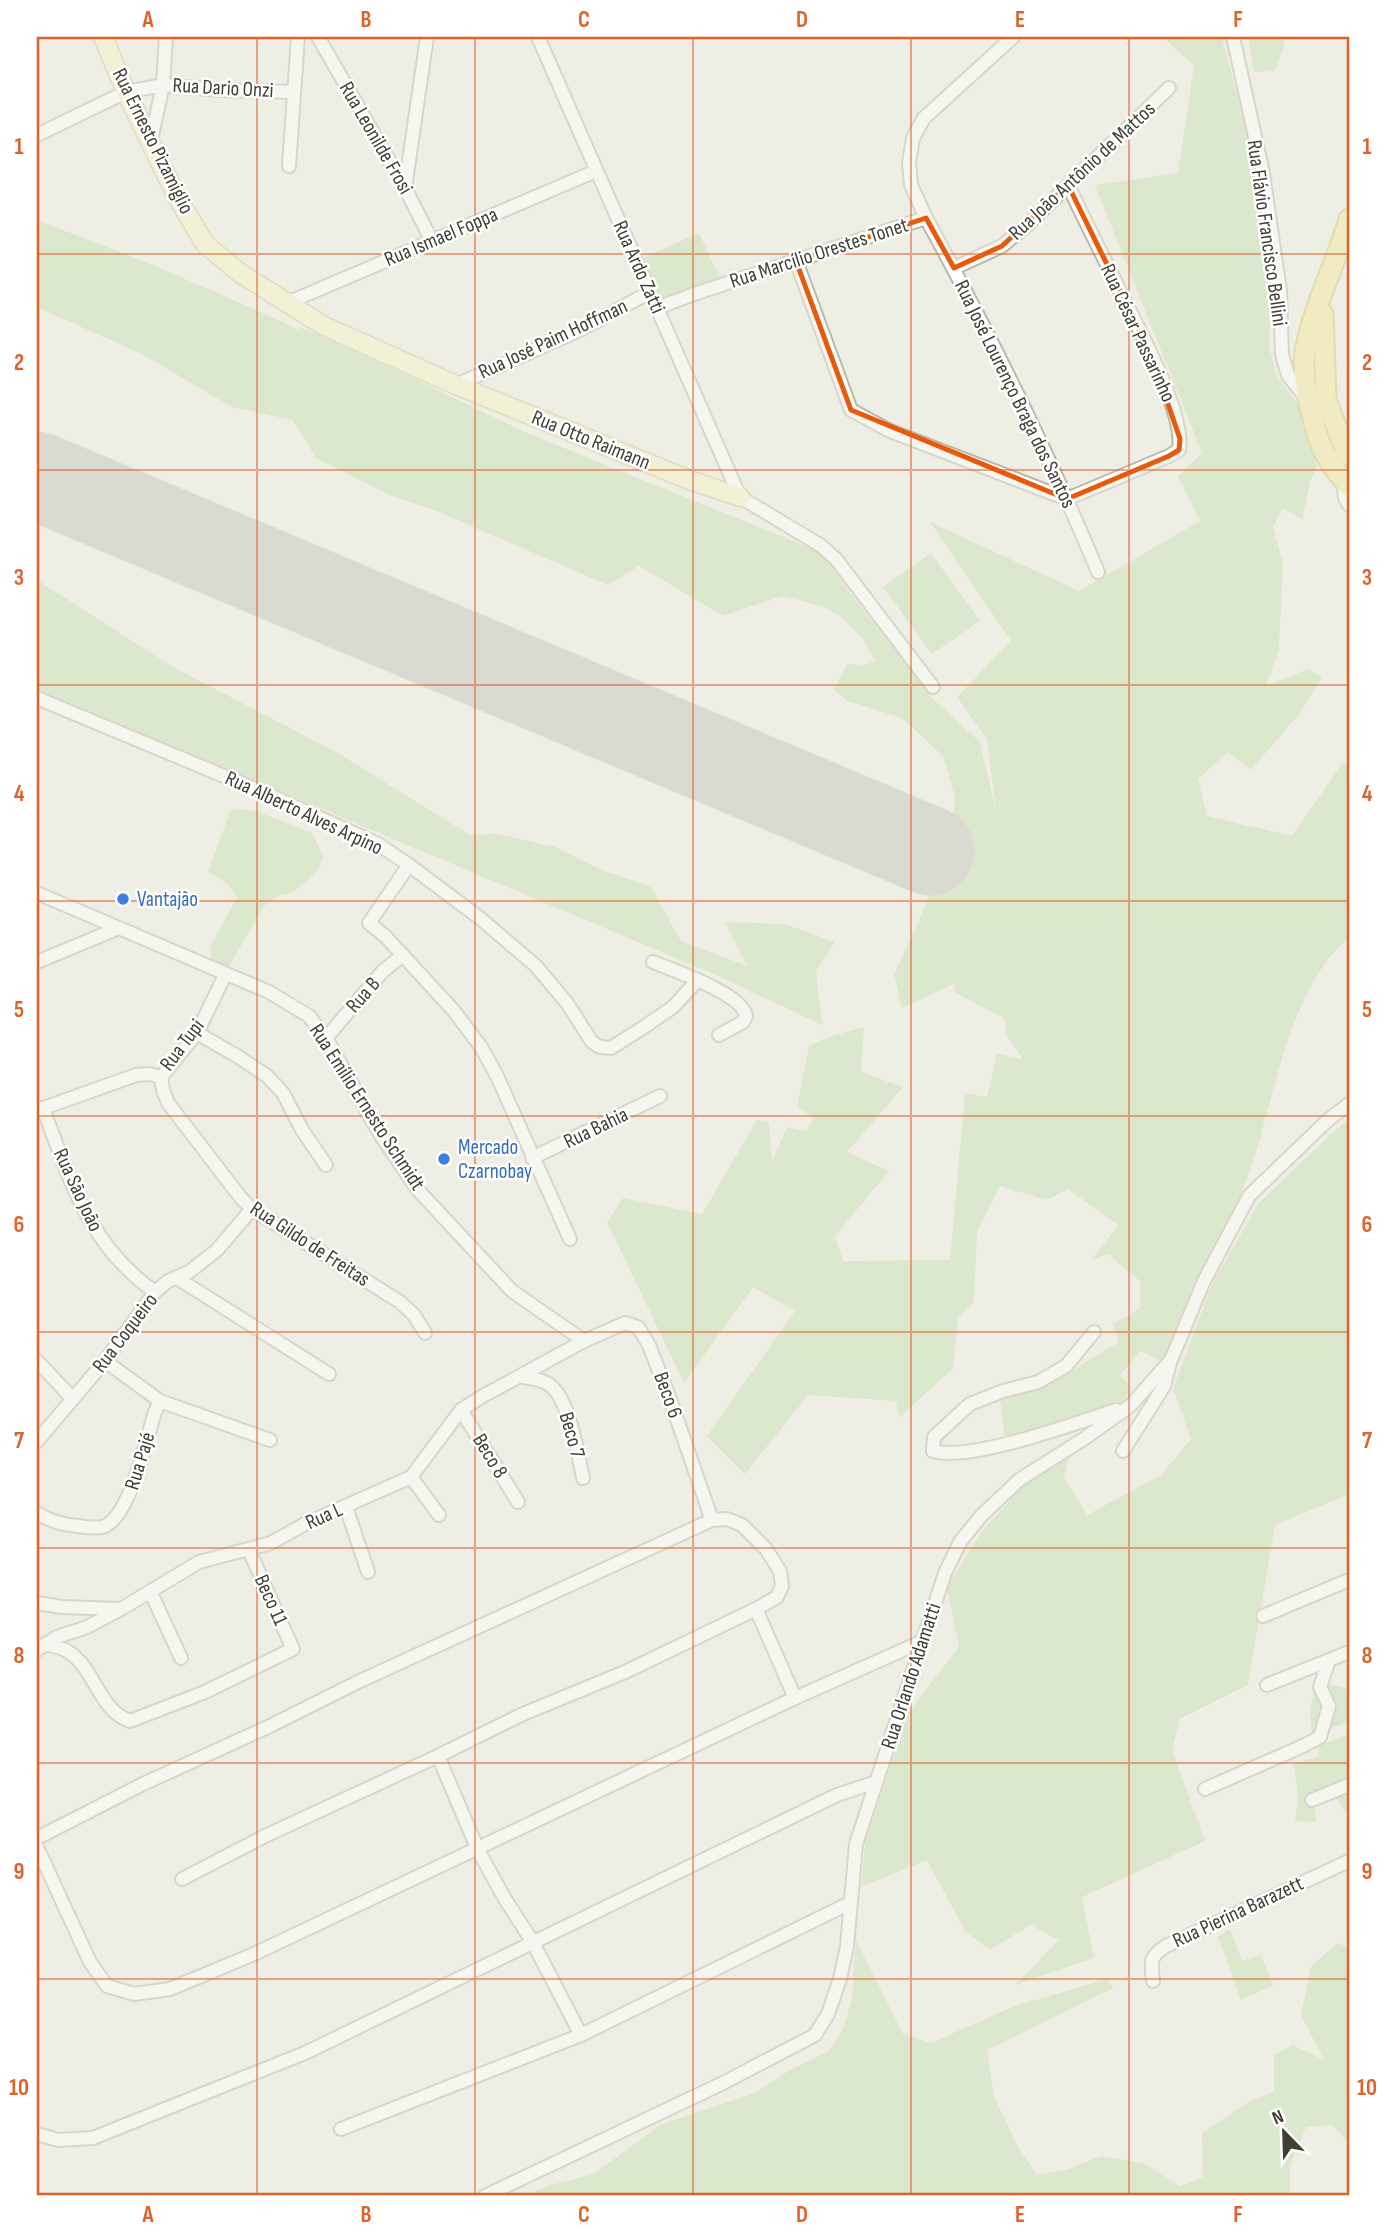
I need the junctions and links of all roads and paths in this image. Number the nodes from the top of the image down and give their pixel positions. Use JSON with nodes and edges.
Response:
{"nodes":[{"id":1,"x":103,"y":37,"type":"edge"},
{"id":2,"x":166,"y":37,"type":"edge"},
{"id":3,"x":298,"y":37,"type":"edge"},
{"id":4,"x":318,"y":37,"type":"edge"},
{"id":5,"x":427,"y":37,"type":"edge"},
{"id":6,"x":538,"y":37,"type":"edge"},
{"id":7,"x":1013,"y":37,"type":"edge"},
{"id":8,"x":1233,"y":37,"type":"edge"},
{"id":9,"x":163,"y":85,"type":"junction"},
{"id":10,"x":1169,"y":88,"type":"dead end"},
{"id":11,"x":126,"y":92,"type":"junction"},
{"id":12,"x":294,"y":92,"type":"junction"},
{"id":13,"x":37,"y":135,"type":"edge"},
{"id":14,"x":150,"y":140,"type":"junction"},
{"id":15,"x":289,"y":166,"type":"dead end"},
{"id":16,"x":596,"y":171,"type":"junction"},
{"id":17,"x":1068,"y":185,"type":"junction"},
{"id":18,"x":405,"y":188,"type":"junction"},
{"id":19,"x":926,"y":219,"type":"junction"},
{"id":20,"x":1349,"y":219,"type":"edge"},
{"id":21,"x":432,"y":241,"type":"junction"},
{"id":22,"x":205,"y":244,"type":"joint"},
{"id":23,"x":796,"y":261,"type":"junction"},
{"id":24,"x":954,"y":268,"type":"junction"},
{"id":25,"x":650,"y":292,"type":"junction"},
{"id":26,"x":1322,"y":292,"type":"junction"},
{"id":27,"x":287,"y":303,"type":"junction"},
{"id":28,"x":657,"y":308,"type":"junction"},
{"id":29,"x":456,"y":385,"type":"junction"},
{"id":30,"x":1308,"y":400,"type":"junction"},
{"id":31,"x":1330,"y":409,"type":"junction"},
{"id":32,"x":1349,"y":456,"type":"edge"},
{"id":33,"x":1347,"y":480,"type":"edge"},
{"id":34,"x":740,"y":498,"type":"junction"},
{"id":35,"x":1067,"y":499,"type":"junction"},
{"id":36,"x":1349,"y":505,"type":"edge"},
{"id":37,"x":1097,"y":572,"type":"dead end"},
{"id":38,"x":933,"y":687,"type":"dead end"},
{"id":39,"x":37,"y":698,"type":"edge"},
{"id":40,"x":409,"y":865,"type":"junction"},
{"id":41,"x":37,"y":893,"type":"edge"},
{"id":42,"x":119,"y":928,"type":"junction"},
{"id":43,"x":402,"y":955,"type":"junction"},
{"id":44,"x":37,"y":962,"type":"edge"},
{"id":45,"x":653,"y":962,"type":"dead end"},
{"id":46,"x":225,"y":975,"type":"junction"},
{"id":47,"x":697,"y":981,"type":"junction"},
{"id":48,"x":197,"y":1033,"type":"junction"},
{"id":49,"x":719,"y":1035,"type":"dead end"},
{"id":50,"x":326,"y":1038,"type":"junction"},
{"id":51,"x":161,"y":1077,"type":"junction"},
{"id":52,"x":660,"y":1096,"type":"dead end"},
{"id":53,"x":1349,"y":1104,"type":"edge"},
{"id":54,"x":40,"y":1110,"type":"edge"},
{"id":55,"x":532,"y":1158,"type":"junction"},
{"id":56,"x":326,"y":1165,"type":"dead end"},
{"id":57,"x":252,"y":1209,"type":"junction"},
{"id":58,"x":570,"y":1239,"type":"dead end"},
{"id":59,"x":177,"y":1278,"type":"junction"},
{"id":60,"x":155,"y":1292,"type":"junction"},
{"id":61,"x":1094,"y":1332,"type":"dead end"},
{"id":62,"x":425,"y":1333,"type":"dead end"},
{"id":63,"x":584,"y":1341,"type":"junction"},
{"id":64,"x":1171,"y":1360,"type":"junction"},
{"id":65,"x":105,"y":1361,"type":"junction"},
{"id":66,"x":37,"y":1362,"type":"edge"},
{"id":67,"x":329,"y":1374,"type":"dead end"},
{"id":68,"x":521,"y":1377,"type":"junction"},
{"id":69,"x":74,"y":1399,"type":"junction"},
{"id":70,"x":160,"y":1401,"type":"junction"},
{"id":71,"x":1130,"y":1406,"type":"junction"},
{"id":72,"x":461,"y":1410,"type":"junction"},
{"id":73,"x":270,"y":1440,"type":"dead end"},
{"id":74,"x":37,"y":1441,"type":"edge"},
{"id":75,"x":1123,"y":1451,"type":"dead end"},
{"id":76,"x":411,"y":1477,"type":"junction"},
{"id":77,"x":583,"y":1478,"type":"dead end"},
{"id":78,"x":517,"y":1502,"type":"dead end"},
{"id":79,"x":345,"y":1507,"type":"junction"},
{"id":80,"x":37,"y":1513,"type":"edge"},
{"id":81,"x":439,"y":1515,"type":"dead end"},
{"id":82,"x":712,"y":1520,"type":"junction"},
{"id":83,"x":249,"y":1550,"type":"junction"},
{"id":84,"x":368,"y":1572,"type":"dead end"},
{"id":85,"x":1349,"y":1580,"type":"edge"},
{"id":86,"x":150,"y":1592,"type":"junction"},
{"id":87,"x":37,"y":1603,"type":"edge"},
{"id":88,"x":121,"y":1609,"type":"junction"},
{"id":89,"x":756,"y":1609,"type":"junction"},
{"id":90,"x":1263,"y":1616,"type":"dead end"},
{"id":91,"x":921,"y":1643,"type":"junction"},
{"id":92,"x":41,"y":1647,"type":"edge"},
{"id":93,"x":1349,"y":1652,"type":"edge"},
{"id":94,"x":181,"y":1658,"type":"dead end"},
{"id":95,"x":1329,"y":1660,"type":"junction"},
{"id":96,"x":1267,"y":1685,"type":"dead end"},
{"id":97,"x":795,"y":1698,"type":"junction"},
{"id":98,"x":438,"y":1756,"type":"junction"},
{"id":99,"x":876,"y":1782,"type":"junction"},
{"id":100,"x":1349,"y":1785,"type":"edge"},
{"id":101,"x":1205,"y":1790,"type":"dead end"},
{"id":102,"x":1312,"y":1800,"type":"dead end"},
{"id":103,"x":37,"y":1838,"type":"edge"},
{"id":104,"x":37,"y":1847,"type":"edge"},
{"id":105,"x":478,"y":1850,"type":"junction"},
{"id":106,"x":1349,"y":1861,"type":"edge"},
{"id":107,"x":182,"y":1879,"type":"dead end"},
{"id":108,"x":850,"y":1903,"type":"junction"},
{"id":109,"x":532,"y":1941,"type":"junction"},
{"id":110,"x":1153,"y":1981,"type":"dead end"},
{"id":111,"x":581,"y":2035,"type":"junction"},
{"id":112,"x":341,"y":2129,"type":"dead end"},
{"id":113,"x":37,"y":2134,"type":"edge"},
{"id":114,"x":485,"y":2196,"type":"edge"}],
"edges":[{"from":1,"to":11,"type":"street","name":"Rua Ernesto Pizamiglio"},
{"from":2,"to":9,"type":"street"},
{"from":3,"to":12,"type":"street"},
{"from":4,"to":18,"type":"street","name":"Rua Leonilde Frosi"},
{"from":5,"to":18,"type":"street"},
{"from":6,"to":16,"type":"street","name":"Rua Ardo Zatti"},
{"from":7,"to":19,"type":"street","name":"Rua Marcílio Orestes Tonet"},
{"from":8,"to":30,"type":"street","name":"Rua Flávio Francisco Bellini"},
{"from":9,"to":11,"type":"street","name":"Rua Dario Onzi"},
{"from":9,"to":12,"type":"street","name":"Rua Dario Onzi"},
{"from":9,"to":14,"type":"street"},
{"from":10,"to":17,"type":"street","name":"Rua João Antônio de Mattos"},
{"from":11,"to":13,"type":"street","name":"Rua Dario Onzi"},
{"from":11,"to":14,"type":"street","name":"Rua Ernesto Pizamiglio"},
{"from":12,"to":15,"type":"street"},
{"from":14,"to":22,"type":"street","name":"Rua Ernesto Pizamiglio"},
{"from":16,"to":21,"type":"street","name":"Rua Ismael Foppa"},
{"from":16,"to":25,"type":"street","name":"Rua Ardo Zatti"},
{"from":17,"to":24,"type":"street","name":"Rua João Antônio de Mattos"},
{"from":17,"to":35,"type":"street","name":"Rua César Passarinho"},
{"from":18,"to":21,"type":"street","name":"Rua Leonilde Frosi"},
{"from":19,"to":23,"type":"street","name":"Rua Marcílio Orestes Tonet"},
{"from":19,"to":24,"type":"street","name":"Rua José Lourenço Braga dos Santos"},
{"from":20,"to":26,"type":"main road"},
{"from":21,"to":27,"type":"street","name":"Rua Ismael Foppa"},
{"from":22,"to":27,"type":"street","name":"Rua Otto Raimann"},
{"from":23,"to":28,"type":"street","name":"Rua Marcílio Orestes Tonet"},
{"from":23,"to":35,"type":"street"},
{"from":24,"to":35,"type":"street","name":"Rua José Lourenço Braga dos Santos"},
{"from":25,"to":28,"type":"street","name":"Rua Ardo Zatti"},
{"from":25,"to":29,"type":"street","name":"Rua José Paim Hoffman"},
{"from":26,"to":30,"type":"main road"},
{"from":26,"to":31,"type":"main road"},
{"from":27,"to":29,"type":"street","name":"Rua Otto Raimann"},
{"from":28,"to":34,"type":"street","name":"Rua Ardo Zatti"},
{"from":29,"to":34,"type":"street","name":"Rua Otto Raimann"},
{"from":30,"to":31,"type":"street","name":"Rua Flávio Francisco Bellini"},
{"from":30,"to":33,"type":"main road"},
{"from":31,"to":32,"type":"main road"},
{"from":33,"to":36,"type":"street"},
{"from":34,"to":38,"type":"street","name":"Rua Otto Raimann"},
{"from":35,"to":37,"type":"street","name":"Rua José Lourenço Braga dos Santos"},
{"from":39,"to":40,"type":"street","name":"Rua Alberto Alves Arpino"},
{"from":40,"to":43,"type":"street"},
{"from":40,"to":47,"type":"street","name":"Rua Alberto Alves Arpino"},
{"from":41,"to":42,"type":"street","name":"Rua Emílio Ernesto Schmidt"},
{"from":42,"to":44,"type":"street"},
{"from":42,"to":46,"type":"street","name":"Rua Emílio Ernesto Schmidt"},
{"from":43,"to":50,"type":"street","name":"Rua B"},
{"from":43,"to":55,"type":"street"},
{"from":45,"to":47,"type":"street"},
{"from":46,"to":48,"type":"street","name":"Rua Tupi"},
{"from":46,"to":50,"type":"street","name":"Rua Emílio Ernesto Schmidt"},
{"from":47,"to":49,"type":"street"},
{"from":48,"to":51,"type":"street","name":"Rua Tupi"},
{"from":48,"to":56,"type":"street"},
{"from":50,"to":63,"type":"street","name":"Rua Emílio Ernesto Schmidt"},
{"from":51,"to":54,"type":"street","name":"Rua Tupi"},
{"from":51,"to":57,"type":"street","name":"Rua Gildo de Freitas"},
{"from":52,"to":55,"type":"street","name":"Rua Bahia"},
{"from":53,"to":64,"type":"street","name":"Rua Orlando Adamatti"},
{"from":54,"to":60,"type":"street","name":"Rua São João"},
{"from":55,"to":58,"type":"street"},
{"from":57,"to":59,"type":"street","name":"Rua Coqueiro"},
{"from":57,"to":62,"type":"street","name":"Rua Gildo de Freitas"},
{"from":59,"to":60,"type":"street","name":"Rua Coqueiro"},
{"from":59,"to":67,"type":"street"},
{"from":60,"to":65,"type":"street","name":"Rua Coqueiro"},
{"from":61,"to":71,"type":"street"},
{"from":63,"to":68,"type":"street","name":"Rua L"},
{"from":63,"to":82,"type":"street","name":"Beco 6"},
{"from":64,"to":71,"type":"street","name":"Rua Orlando Adamatti"},
{"from":64,"to":75,"type":"street"},
{"from":65,"to":69,"type":"street","name":"Rua Coqueiro"},
{"from":65,"to":70,"type":"street"},
{"from":66,"to":69,"type":"street"},
{"from":68,"to":72,"type":"street","name":"Rua L"},
{"from":68,"to":77,"type":"street","name":"Beco 7"},
{"from":69,"to":74,"type":"street","name":"Rua Coqueiro"},
{"from":70,"to":73,"type":"street"},
{"from":70,"to":80,"type":"street","name":"Rua Pajé"},
{"from":71,"to":91,"type":"street","name":"Rua Orlando Adamatti"},
{"from":72,"to":76,"type":"street","name":"Rua L"},
{"from":72,"to":78,"type":"street","name":"Beco 8"},
{"from":76,"to":79,"type":"street","name":"Rua L"},
{"from":76,"to":81,"type":"street"},
{"from":79,"to":83,"type":"street","name":"Rua L"},
{"from":79,"to":84,"type":"street"},
{"from":82,"to":89,"type":"street"},
{"from":82,"to":103,"type":"street"},
{"from":83,"to":86,"type":"street","name":"Rua L"},
{"from":83,"to":92,"type":"street","name":"Beco 11"},
{"from":85,"to":90,"type":"street"},
{"from":86,"to":88,"type":"street","name":"Rua L"},
{"from":86,"to":94,"type":"street"},
{"from":87,"to":88,"type":"street"},
{"from":88,"to":92,"type":"street","name":"Rua L"},
{"from":89,"to":97,"type":"street"},
{"from":89,"to":98,"type":"street"},
{"from":91,"to":97,"type":"street"},
{"from":91,"to":99,"type":"street","name":"Rua Orlando Adamatti"},
{"from":93,"to":95,"type":"street"},
{"from":95,"to":96,"type":"street"},
{"from":95,"to":101,"type":"street"},
{"from":97,"to":105,"type":"street"},
{"from":98,"to":105,"type":"street"},
{"from":98,"to":107,"type":"street"},
{"from":99,"to":108,"type":"street","name":"Rua Orlando Adamatti"},
{"from":99,"to":109,"type":"street"},
{"from":100,"to":102,"type":"street"},
{"from":104,"to":105,"type":"street"},
{"from":105,"to":109,"type":"street"},
{"from":106,"to":110,"type":"street","name":"Rua Pierina Barazett"},
{"from":108,"to":111,"type":"street"},
{"from":108,"to":114,"type":"street","name":"Rua Orlando Adamatti"},
{"from":109,"to":111,"type":"street"},
{"from":109,"to":113,"type":"street"},
{"from":111,"to":112,"type":"street"}]}
